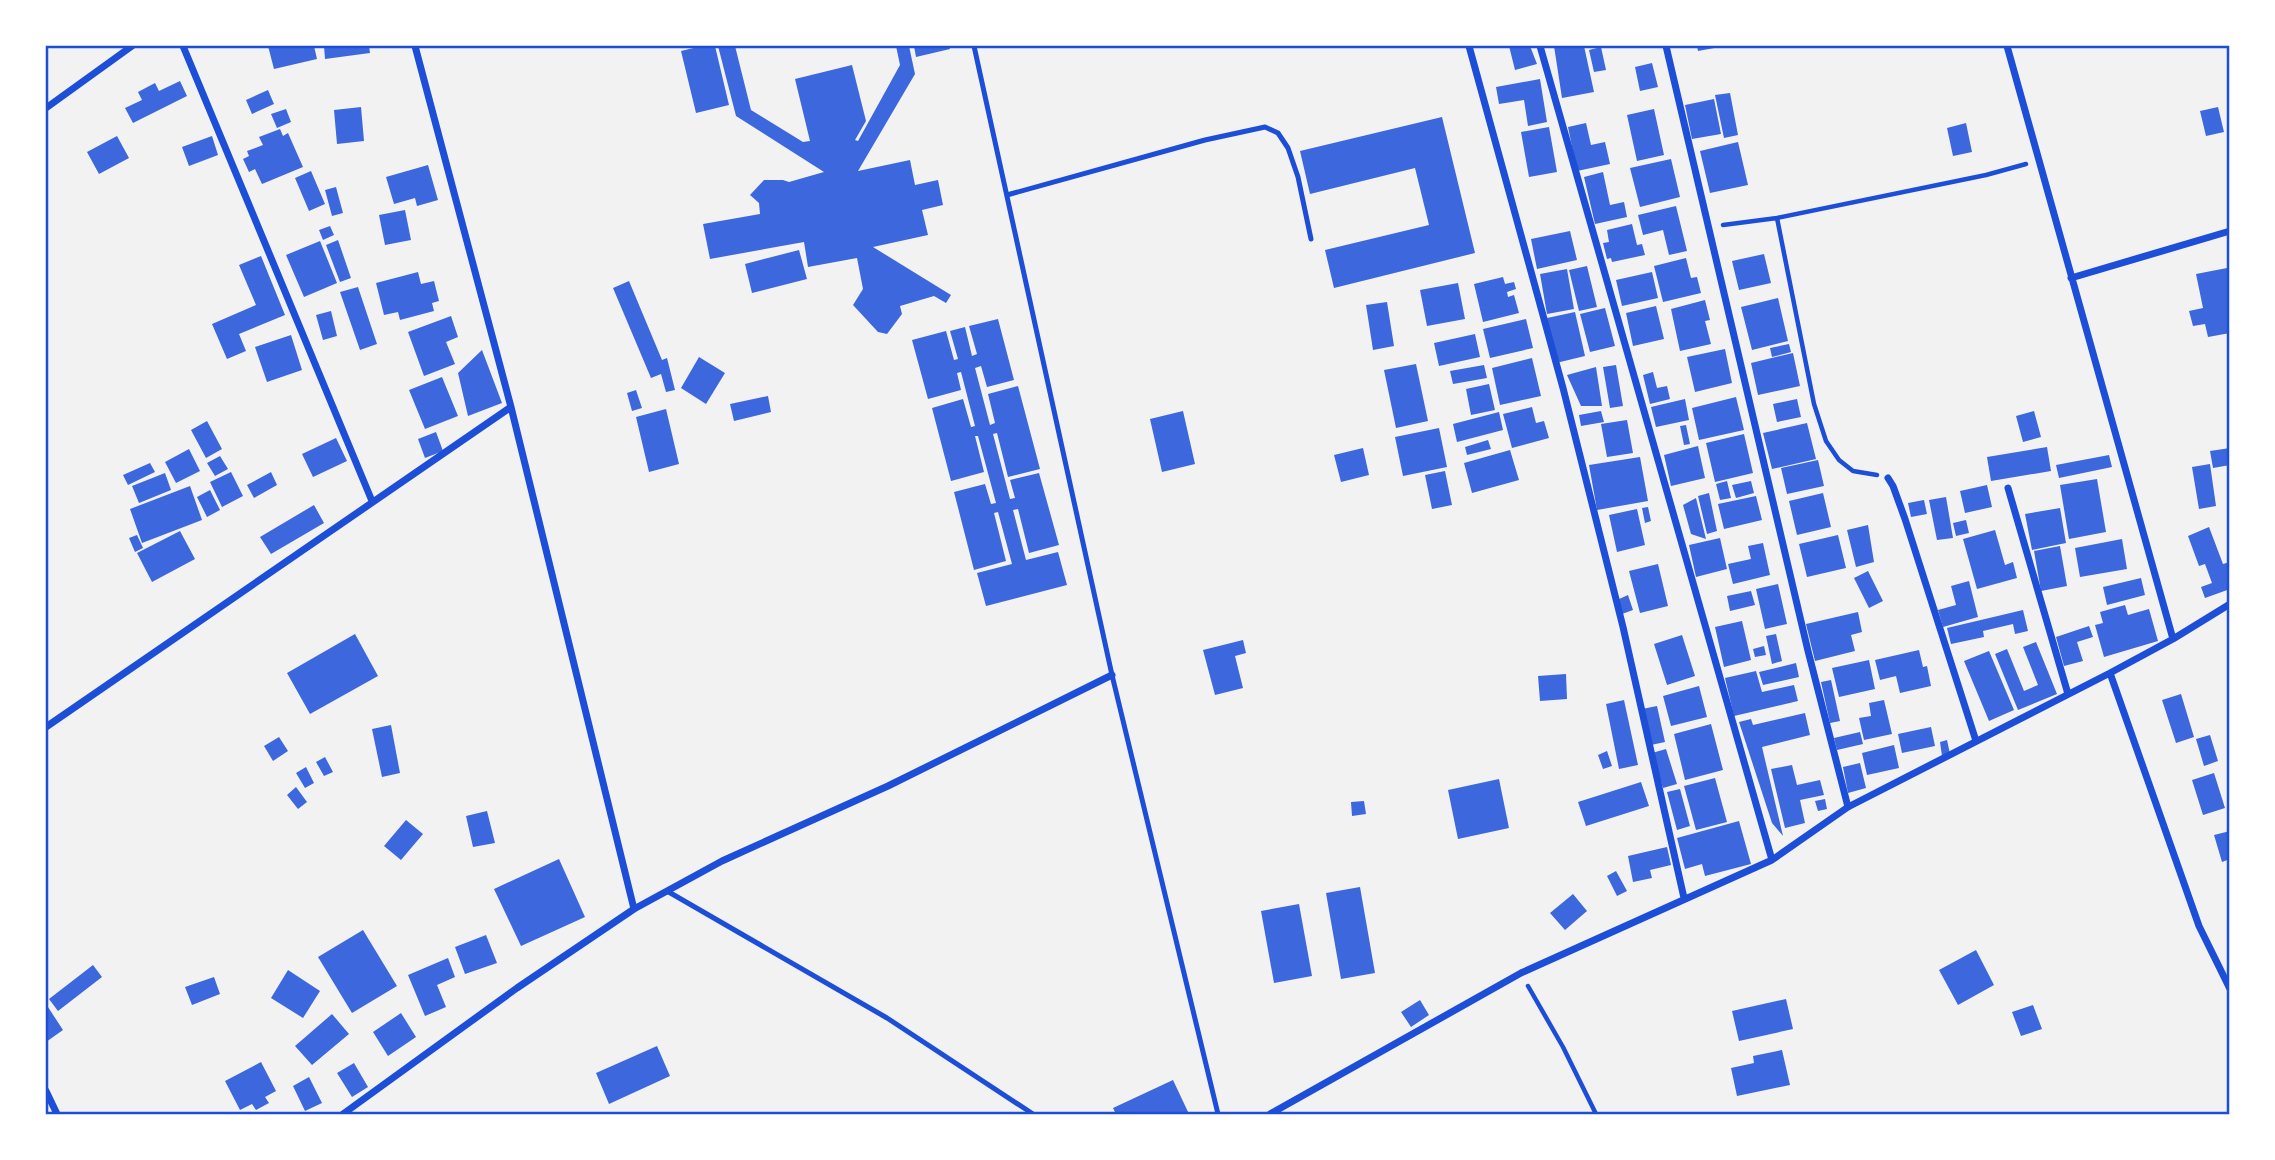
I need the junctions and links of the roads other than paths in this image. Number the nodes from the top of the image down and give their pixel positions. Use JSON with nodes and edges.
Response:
{"nodes":[{"id":1,"x":132,"y":46,"type":"edge"},
{"id":2,"x":183,"y":46,"type":"edge"},
{"id":3,"x":415,"y":46,"type":"edge"},
{"id":4,"x":974,"y":46,"type":"edge"},
{"id":5,"x":1469,"y":46,"type":"edge"},
{"id":6,"x":1540,"y":46,"type":"edge"},
{"id":7,"x":1666,"y":46,"type":"edge"},
{"id":8,"x":2007,"y":46,"type":"edge"},
{"id":9,"x":46,"y":108,"type":"edge"},
{"id":10,"x":1007,"y":195,"type":"junction"},
{"id":11,"x":2230,"y":231,"type":"edge"},
{"id":12,"x":1311,"y":239,"type":"dead end"},
{"id":13,"x":2071,"y":278,"type":"junction"},
{"id":14,"x":511,"y":408,"type":"junction"},
{"id":15,"x":1888,"y":478,"type":"road end"},
{"id":16,"x":2008,"y":488,"type":"dead end"},
{"id":17,"x":372,"y":501,"type":"junction"},
{"id":18,"x":2230,"y":604,"type":"edge"},
{"id":19,"x":2173,"y":639,"type":"junction"},
{"id":20,"x":2110,"y":673,"type":"junction"},
{"id":21,"x":1112,"y":674,"type":"junction"},
{"id":22,"x":2068,"y":694,"type":"junction"},
{"id":23,"x":46,"y":727,"type":"edge"},
{"id":24,"x":1976,"y":741,"type":"junction"},
{"id":25,"x":1849,"y":807,"type":"junction"},
{"id":26,"x":1772,"y":860,"type":"junction"},
{"id":27,"x":667,"y":891,"type":"junction"},
{"id":28,"x":1684,"y":898,"type":"junction"},
{"id":29,"x":634,"y":909,"type":"junction"},
{"id":30,"x":2230,"y":989,"type":"edge"},
{"id":31,"x":46,"y":1091,"type":"edge"},
{"id":32,"x":57,"y":1115,"type":"edge"},
{"id":33,"x":343,"y":1115,"type":"edge"},
{"id":34,"x":1033,"y":1115,"type":"edge"},
{"id":35,"x":1218,"y":1115,"type":"edge"},
{"id":36,"x":1270,"y":1115,"type":"edge"}],
"edges":[{"from":1,"to":9,"type":"street"},
{"from":2,"to":17,"type":"street"},
{"from":3,"to":14,"type":"street"},
{"from":4,"to":10,"type":"lane"},
{"from":5,"to":28,"type":"street"},
{"from":6,"to":26,"type":"street"},
{"from":7,"to":25,"type":"street"},
{"from":8,"to":13,"type":"street"},
{"from":10,"to":12,"type":"lane"},
{"from":10,"to":21,"type":"lane"},
{"from":11,"to":13,"type":"street"},
{"from":13,"to":19,"type":"street"},
{"from":14,"to":17,"type":"street"},
{"from":14,"to":29,"type":"street"},
{"from":15,"to":24,"type":"street"},
{"from":16,"to":22,"type":"street"},
{"from":17,"to":23,"type":"street"},
{"from":18,"to":19,"type":"street"},
{"from":19,"to":20,"type":"street"},
{"from":20,"to":22,"type":"street"},
{"from":20,"to":30,"type":"street"},
{"from":21,"to":27,"type":"street"},
{"from":21,"to":35,"type":"lane"},
{"from":22,"to":24,"type":"street"},
{"from":24,"to":25,"type":"street"},
{"from":25,"to":26,"type":"street"},
{"from":26,"to":28,"type":"street"},
{"from":27,"to":29,"type":"street"},
{"from":27,"to":34,"type":"lane"},
{"from":28,"to":36,"type":"street"},
{"from":29,"to":33,"type":"street"},
{"from":31,"to":32,"type":"street"}]}
